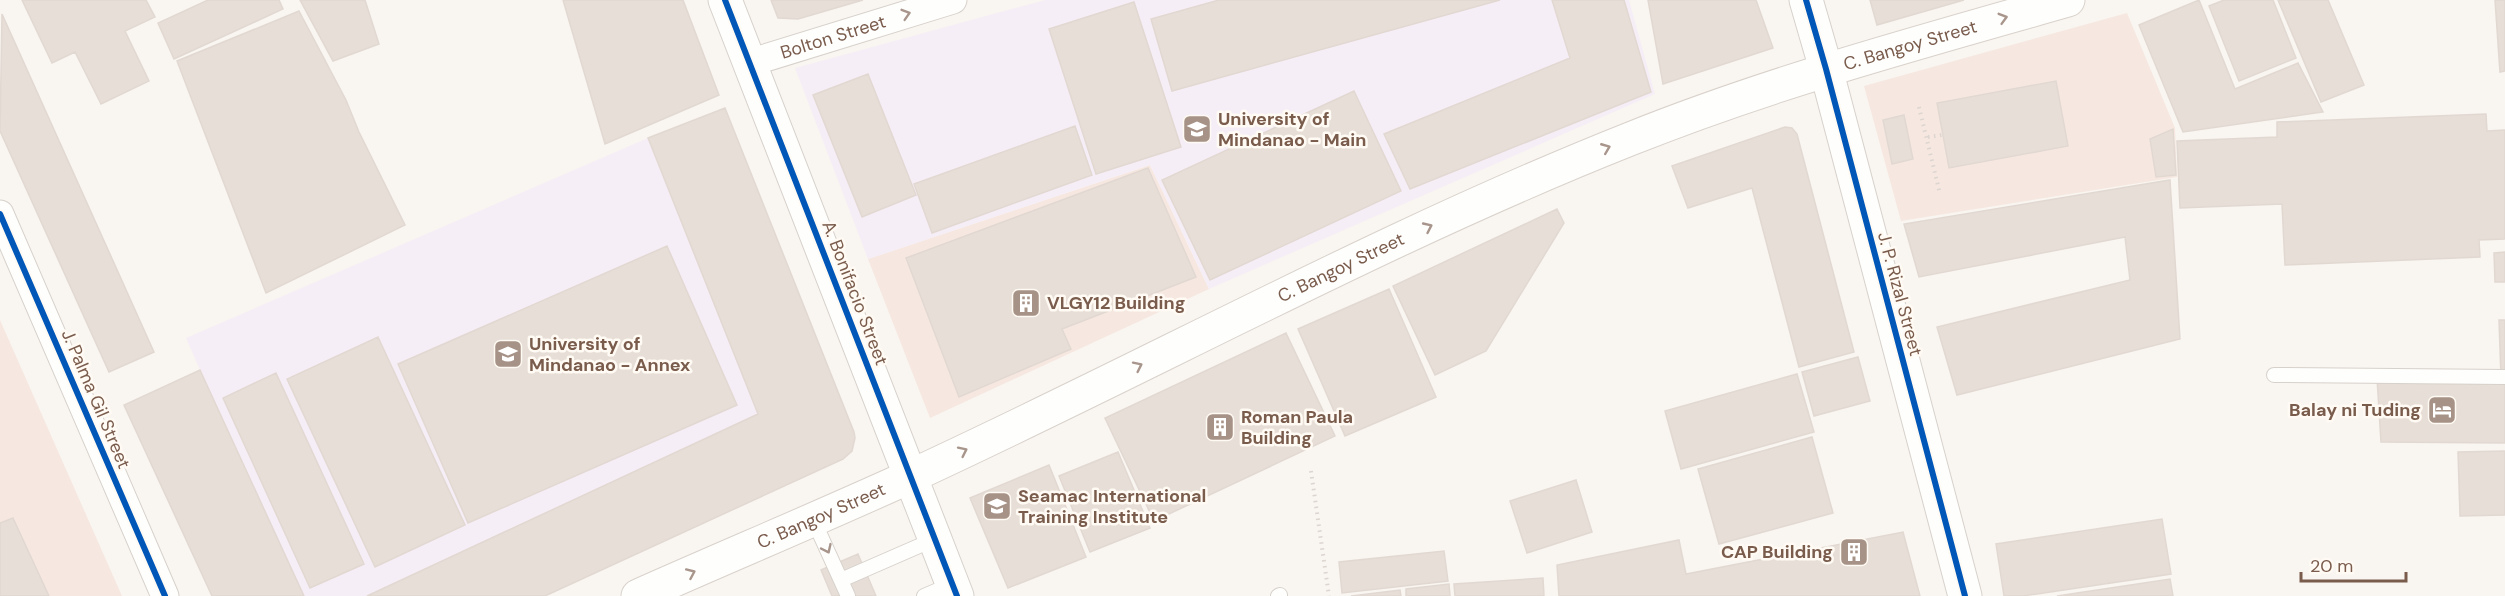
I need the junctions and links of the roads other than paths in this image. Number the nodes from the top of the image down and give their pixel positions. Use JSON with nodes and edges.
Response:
{"nodes":[{"id":1,"x":725,"y":0,"type":"edge"},
{"id":2,"x":952,"y":0,"type":"edge"},
{"id":3,"x":1806,"y":0,"type":"edge"},
{"id":4,"x":2068,"y":0,"type":"edge"},
{"id":5,"x":749,"y":63,"type":"junction"},
{"id":6,"x":1826,"y":69,"type":"junction"},
{"id":7,"x":0,"y":214,"type":"edge"},
{"id":8,"x":2274,"y":375,"type":"dead end"},
{"id":9,"x":2505,"y":377,"type":"edge"},
{"id":10,"x":910,"y":476,"type":"junction"},
{"id":11,"x":813,"y":519,"type":"junction"},
{"id":12,"x":935,"y":539,"type":"junction"},
{"id":13,"x":841,"y":580,"type":"junction"},
{"id":14,"x":944,"y":592,"type":"edge"},
{"id":15,"x":165,"y":596,"type":"edge"},
{"id":16,"x":638,"y":596,"type":"edge"},
{"id":17,"x":848,"y":596,"type":"edge"},
{"id":18,"x":1965,"y":596,"type":"edge"}],
"edges":[{"from":1,"to":5,"type":"main road","name":"A. Bonifacio Street"},
{"from":5,"to":2,"type":"street","name":"Bolton Street","one_way":true},
{"from":3,"to":6,"type":"main road","name":"J. P. Rizal Street"},
{"from":6,"to":4,"type":"main road","name":"C. Bangoy Street","one_way":true},
{"from":5,"to":10,"type":"main road","name":"A. Bonifacio Street"},
{"from":10,"to":6,"type":"main road","name":"C. Bangoy Street","one_way":true},
{"from":6,"to":18,"type":"main road","name":"J. P. Rizal Street"},
{"from":7,"to":15,"type":"street","name":"J. Palma Gil Street"},
{"from":8,"to":9,"type":"lane"},
{"from":10,"to":11,"type":"main road","name":"C. Bangoy Street"},
{"from":10,"to":12,"type":"main road","name":"A. Bonifacio Street"},
{"from":11,"to":13,"type":"lane","one_way":true},
{"from":16,"to":11,"type":"main road","name":"C. Bangoy Street","one_way":true},
{"from":12,"to":13,"type":"lane"},
{"from":12,"to":14,"type":"main road","name":"A. Bonifacio Street"},
{"from":13,"to":17,"type":"lane"}]}
